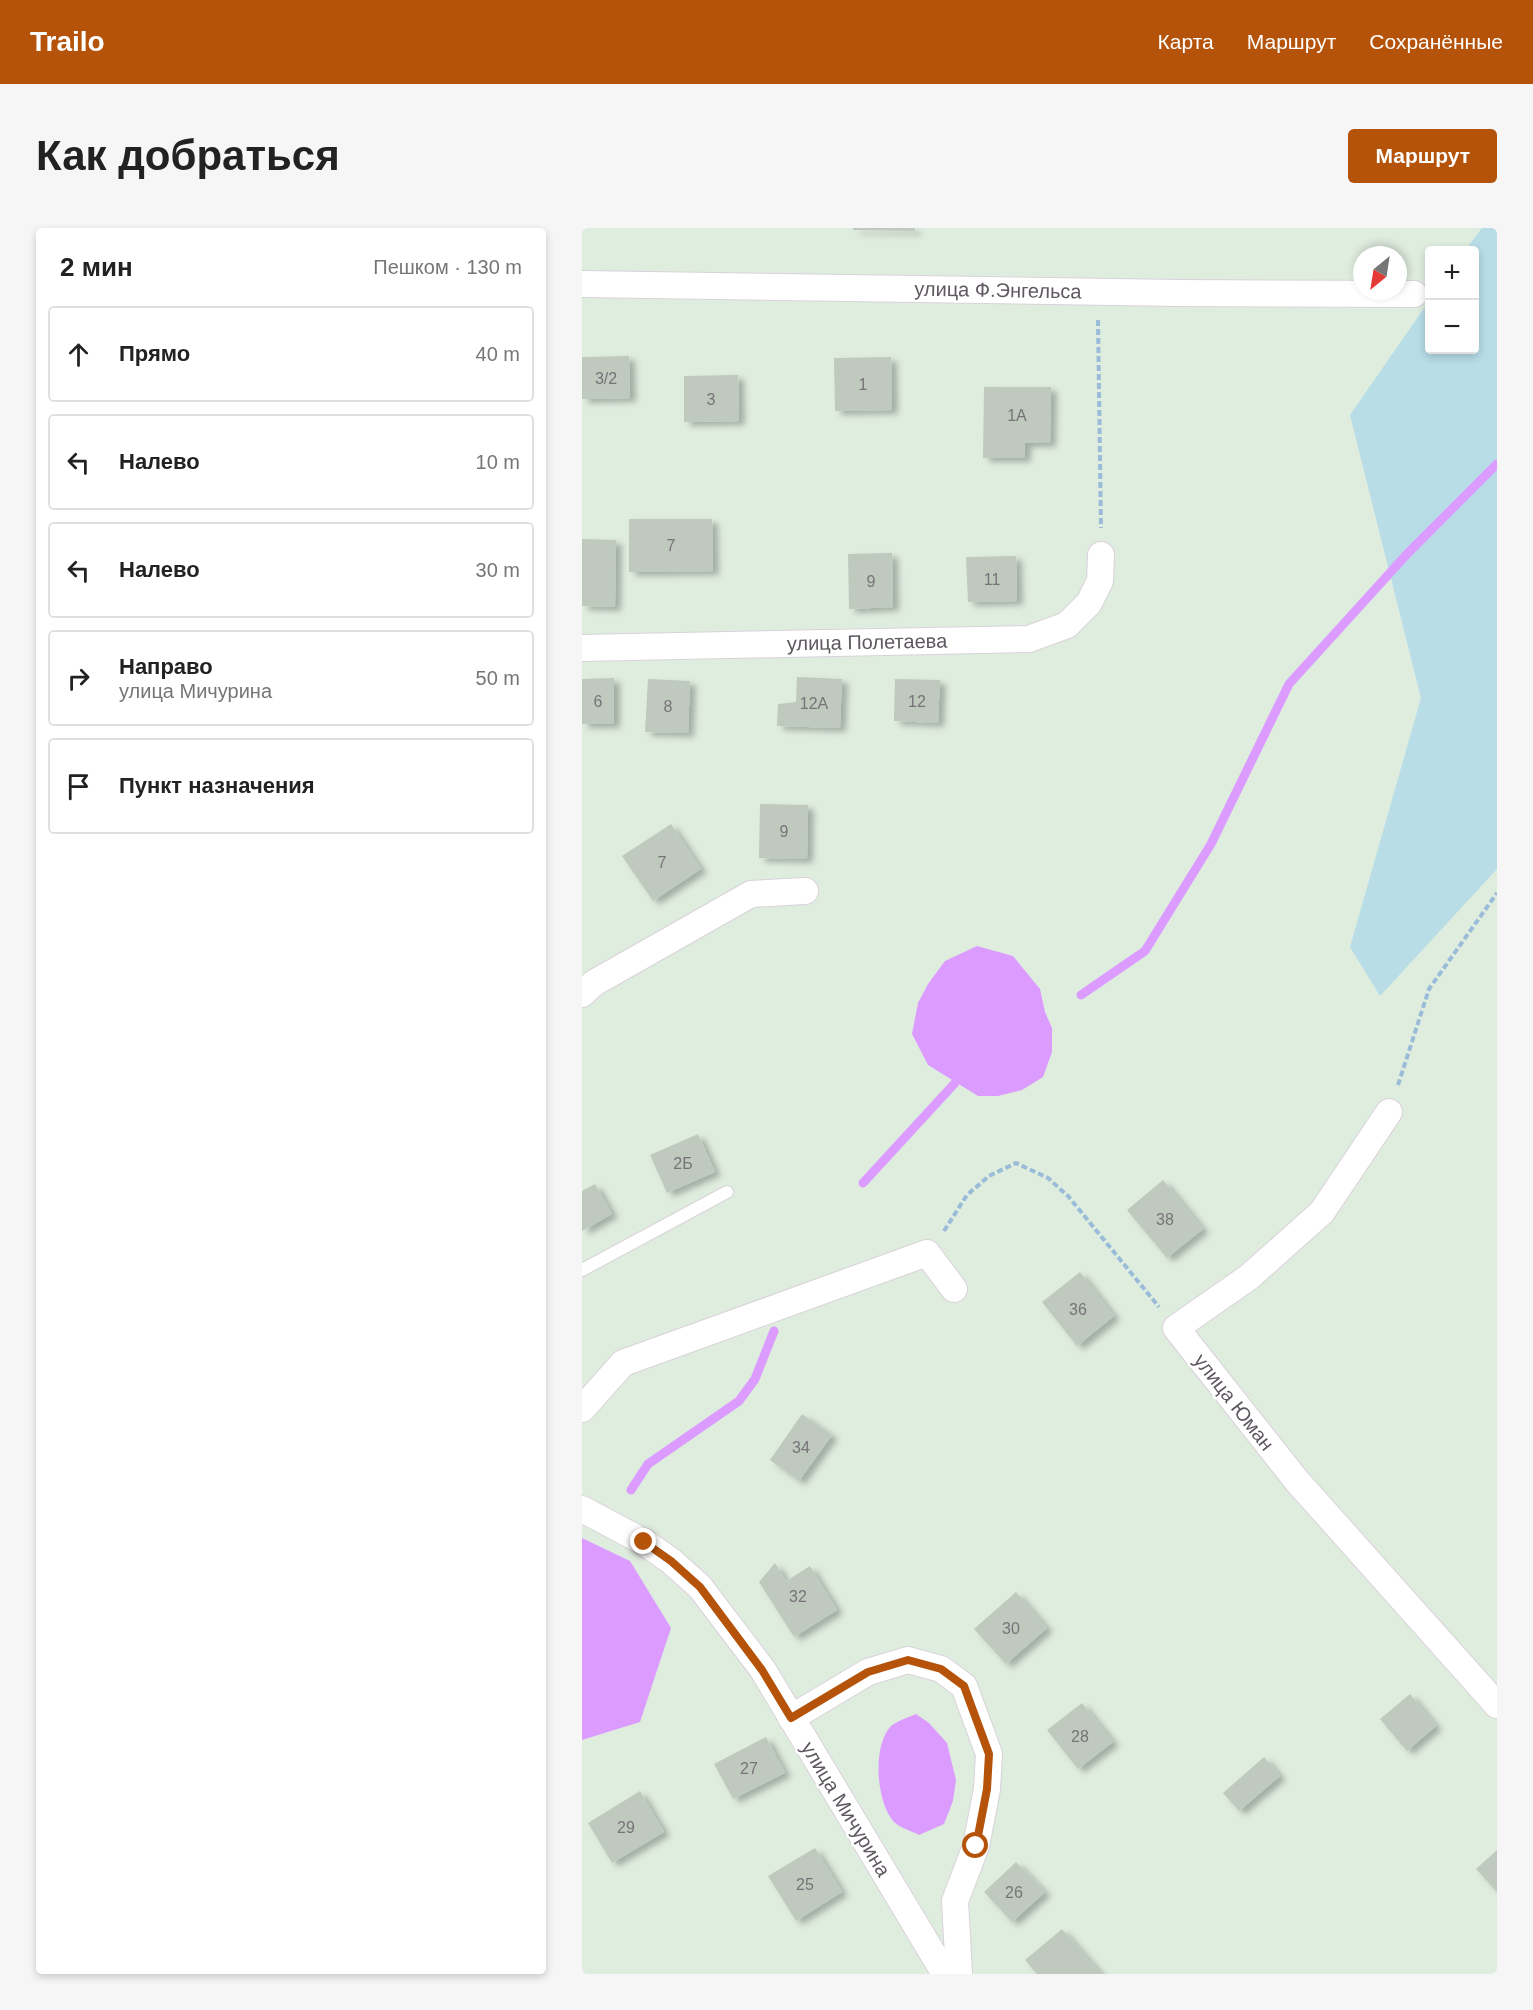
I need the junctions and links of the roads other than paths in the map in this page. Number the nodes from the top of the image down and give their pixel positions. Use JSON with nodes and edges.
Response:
{"nodes":[{"id":1,"x":582,"y":284,"type":"edge"},
{"id":2,"x":1414,"y":294,"type":"dead end"},
{"id":3,"x":1101,"y":555,"type":"road end"},
{"id":4,"x":582,"y":648,"type":"edge"},
{"id":5,"x":805,"y":891,"type":"dead end"},
{"id":6,"x":582,"y":994,"type":"edge"},
{"id":7,"x":1389,"y":1112,"type":"road end"},
{"id":8,"x":727,"y":1192,"type":"dead end"},
{"id":9,"x":582,"y":1270,"type":"edge"},
{"id":10,"x":954,"y":1289,"type":"dead end"},
{"id":11,"x":582,"y":1409,"type":"edge"},
{"id":12,"x":582,"y":1509,"type":"edge"},
{"id":13,"x":1497,"y":1705,"type":"edge"},
{"id":14,"x":791,"y":1718,"type":"junction"},
{"id":15,"x":945,"y":1974,"type":"edge"},
{"id":16,"x":959,"y":1974,"type":"edge"}],
"edges":[{"from":1,"to":2,"type":"street","name":"улица Ф.Энгельса"},
{"from":3,"to":4,"type":"street","name":"улица Полетаева"},
{"from":5,"to":6,"type":"street"},
{"from":7,"to":13,"type":"street","name":"улица Юман"},
{"from":8,"to":9,"type":"lane"},
{"from":10,"to":11,"type":"street"},
{"from":12,"to":14,"type":"street","name":"улица Мичурина"},
{"from":14,"to":15,"type":"street","name":"улица Мичурина"},
{"from":14,"to":16,"type":"street"}]}
